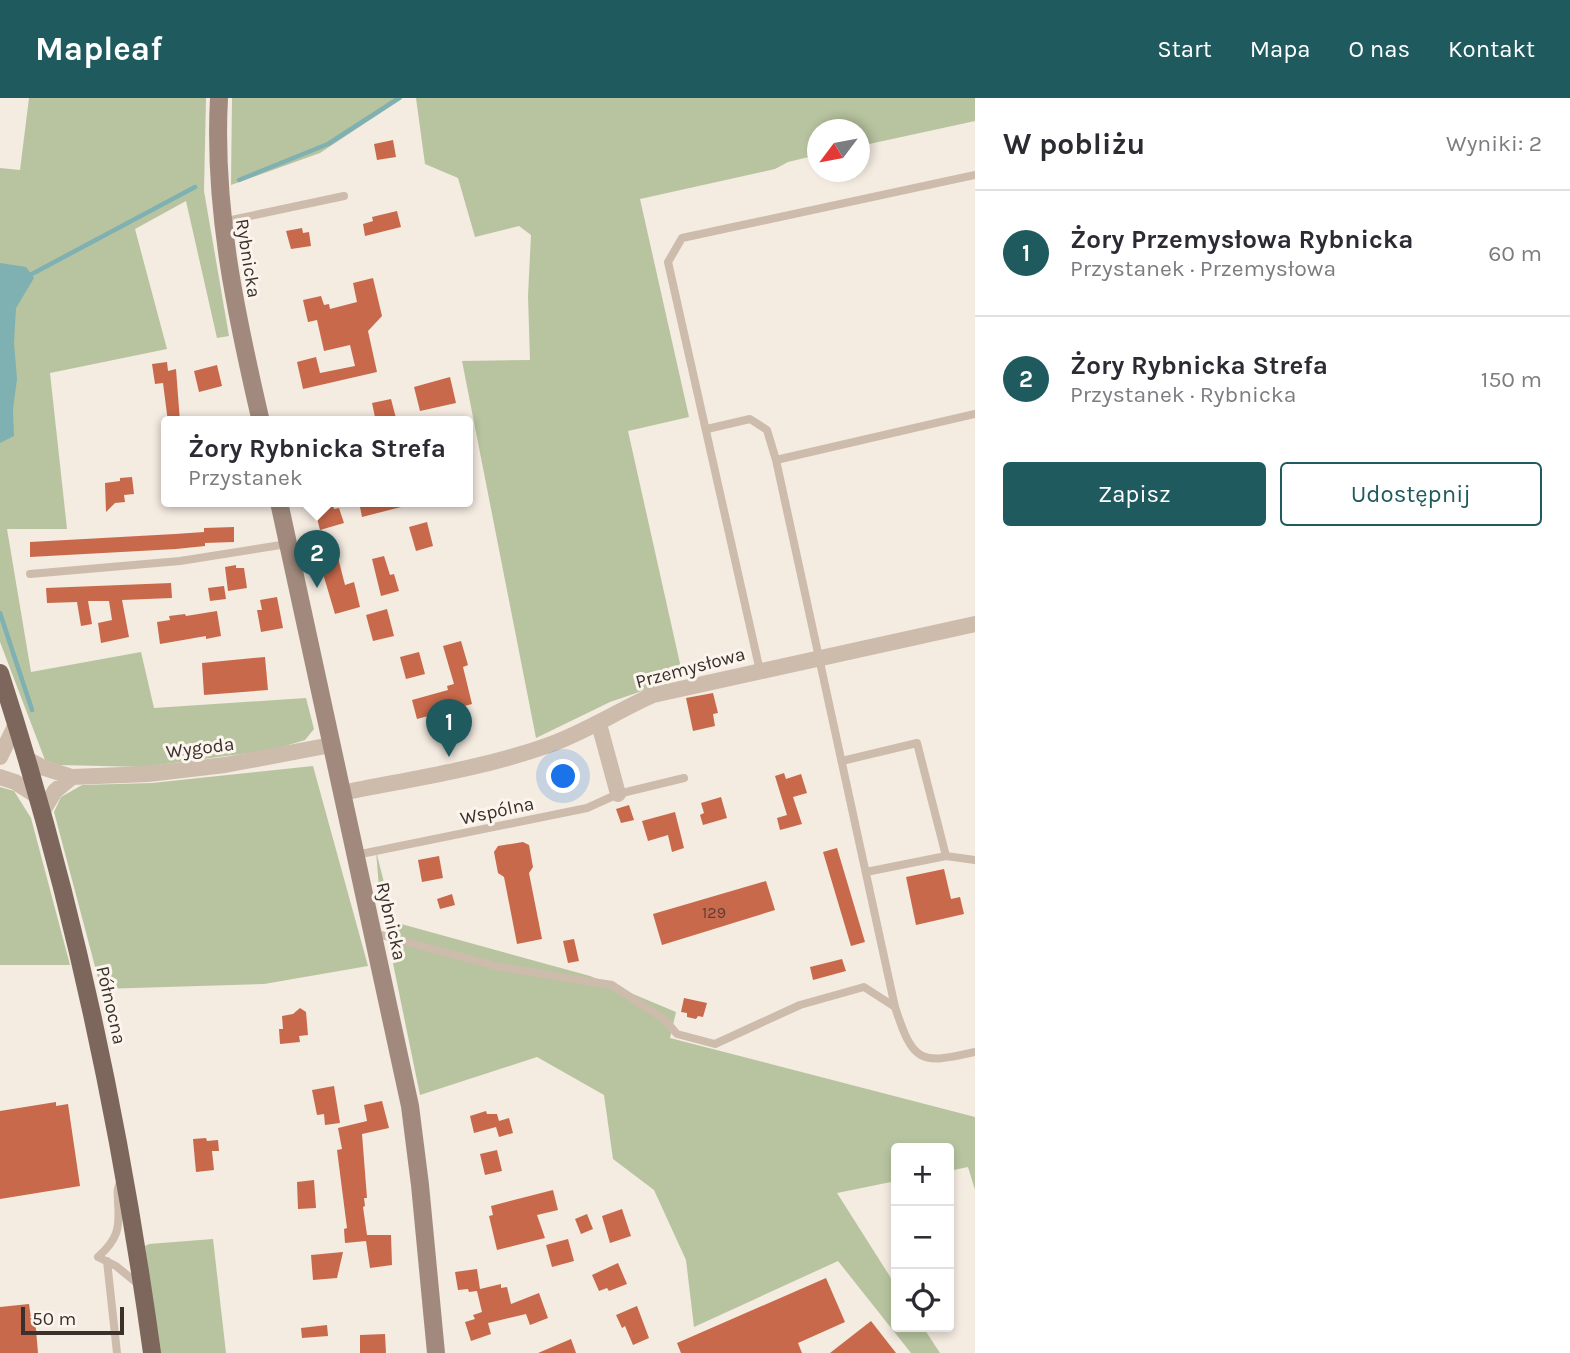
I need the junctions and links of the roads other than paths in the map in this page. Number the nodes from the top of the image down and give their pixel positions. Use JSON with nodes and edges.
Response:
{"nodes":[{"id":1,"x":219,"y":98,"type":"edge"},
{"id":2,"x":975,"y":175,"type":"edge"},
{"id":3,"x":344,"y":195,"type":"dead end"},
{"id":4,"x":222,"y":222,"type":"junction"},
{"id":5,"x":975,"y":414,"type":"edge"},
{"id":6,"x":260,"y":416,"type":"edge"},
{"id":7,"x":707,"y":429,"type":"junction"},
{"id":8,"x":776,"y":460,"type":"junction"},
{"id":9,"x":280,"y":507,"type":"edge"},
{"id":10,"x":287,"y":544,"type":"junction"},
{"id":11,"x":30,"y":573,"type":"dead end"},
{"id":12,"x":975,"y":624,"type":"edge"},
{"id":13,"x":820,"y":657,"type":"junction"},
{"id":14,"x":760,"y":671,"type":"junction"},
{"id":15,"x":0,"y":673,"type":"edge"},
{"id":16,"x":16,"y":724,"type":"junction"},
{"id":17,"x":599,"y":724,"type":"junction"},
{"id":18,"x":331,"y":745,"type":"junction"},
{"id":19,"x":0,"y":757,"type":"edge"},
{"id":20,"x":27,"y":759,"type":"junction"},
{"id":21,"x":842,"y":761,"type":"junction"},
{"id":22,"x":0,"y":777,"type":"edge"},
{"id":23,"x":72,"y":777,"type":"junction"},
{"id":24,"x":684,"y":778,"type":"dead end"},
{"id":25,"x":342,"y":793,"type":"junction"},
{"id":26,"x":618,"y":794,"type":"junction"},
{"id":27,"x":40,"y":804,"type":"junction"},
{"id":28,"x":356,"y":855,"type":"junction"},
{"id":29,"x":946,"y":856,"type":"junction"},
{"id":30,"x":975,"y":860,"type":"edge"},
{"id":31,"x":866,"y":872,"type":"junction"},
{"id":32,"x":374,"y":933,"type":"junction"},
{"id":33,"x":895,"y":1007,"type":"junction"},
{"id":34,"x":975,"y":1052,"type":"edge"},
{"id":35,"x":124,"y":1175,"type":"junction"},
{"id":36,"x":107,"y":1261,"type":"junction"},
{"id":37,"x":143,"y":1288,"type":"junction"},
{"id":38,"x":117,"y":1353,"type":"edge"},
{"id":39,"x":152,"y":1353,"type":"edge"},
{"id":40,"x":436,"y":1353,"type":"edge"}],
"edges":[{"from":1,"to":4,"type":"street","name":"Rybnicka"},
{"from":2,"to":7,"type":"lane"},
{"from":3,"to":4,"type":"lane"},
{"from":4,"to":6,"type":"street","name":"Rybnicka"},
{"from":5,"to":8,"type":"lane"},
{"from":7,"to":8,"type":"lane"},
{"from":7,"to":14,"type":"lane"},
{"from":8,"to":13,"type":"lane"},
{"from":9,"to":10,"type":"street","name":"Rybnicka"},
{"from":10,"to":11,"type":"lane"},
{"from":10,"to":18,"type":"street","name":"Rybnicka"},
{"from":12,"to":13,"type":"street","name":"Przemysłowa"},
{"from":13,"to":14,"type":"street","name":"Przemysłowa"},
{"from":13,"to":21,"type":"lane"},
{"from":14,"to":17,"type":"street","name":"Przemysłowa"},
{"from":15,"to":16,"type":"main road","name":"Północna"},
{"from":16,"to":19,"type":"street"},
{"from":16,"to":20,"type":"main road","name":"Północna"},
{"from":17,"to":25,"type":"street","name":"Przemysłowa"},
{"from":17,"to":26,"type":"street"},
{"from":18,"to":23,"type":"street","name":"Wygoda"},
{"from":18,"to":25,"type":"street","name":"Rybnicka"},
{"from":20,"to":23,"type":"street"},
{"from":20,"to":27,"type":"main road","name":"Północna"},
{"from":21,"to":29,"type":"lane"},
{"from":21,"to":31,"type":"lane"},
{"from":22,"to":27,"type":"street"},
{"from":23,"to":27,"type":"street"},
{"from":24,"to":26,"type":"lane","name":"Wspólna"},
{"from":25,"to":28,"type":"street","name":"Rybnicka"},
{"from":26,"to":28,"type":"lane","name":"Wspólna"},
{"from":27,"to":35,"type":"main road","name":"Północna"},
{"from":28,"to":32,"type":"street","name":"Rybnicka"},
{"from":29,"to":30,"type":"lane"},
{"from":29,"to":31,"type":"lane"},
{"from":31,"to":33,"type":"lane"},
{"from":32,"to":33,"type":"lane"},
{"from":32,"to":40,"type":"street","name":"Rybnicka"},
{"from":33,"to":34,"type":"lane"},
{"from":35,"to":36,"type":"lane"},
{"from":35,"to":37,"type":"main road","name":"Północna"},
{"from":36,"to":37,"type":"lane"},
{"from":36,"to":38,"type":"lane"},
{"from":37,"to":39,"type":"main road","name":"Północna"}]}
